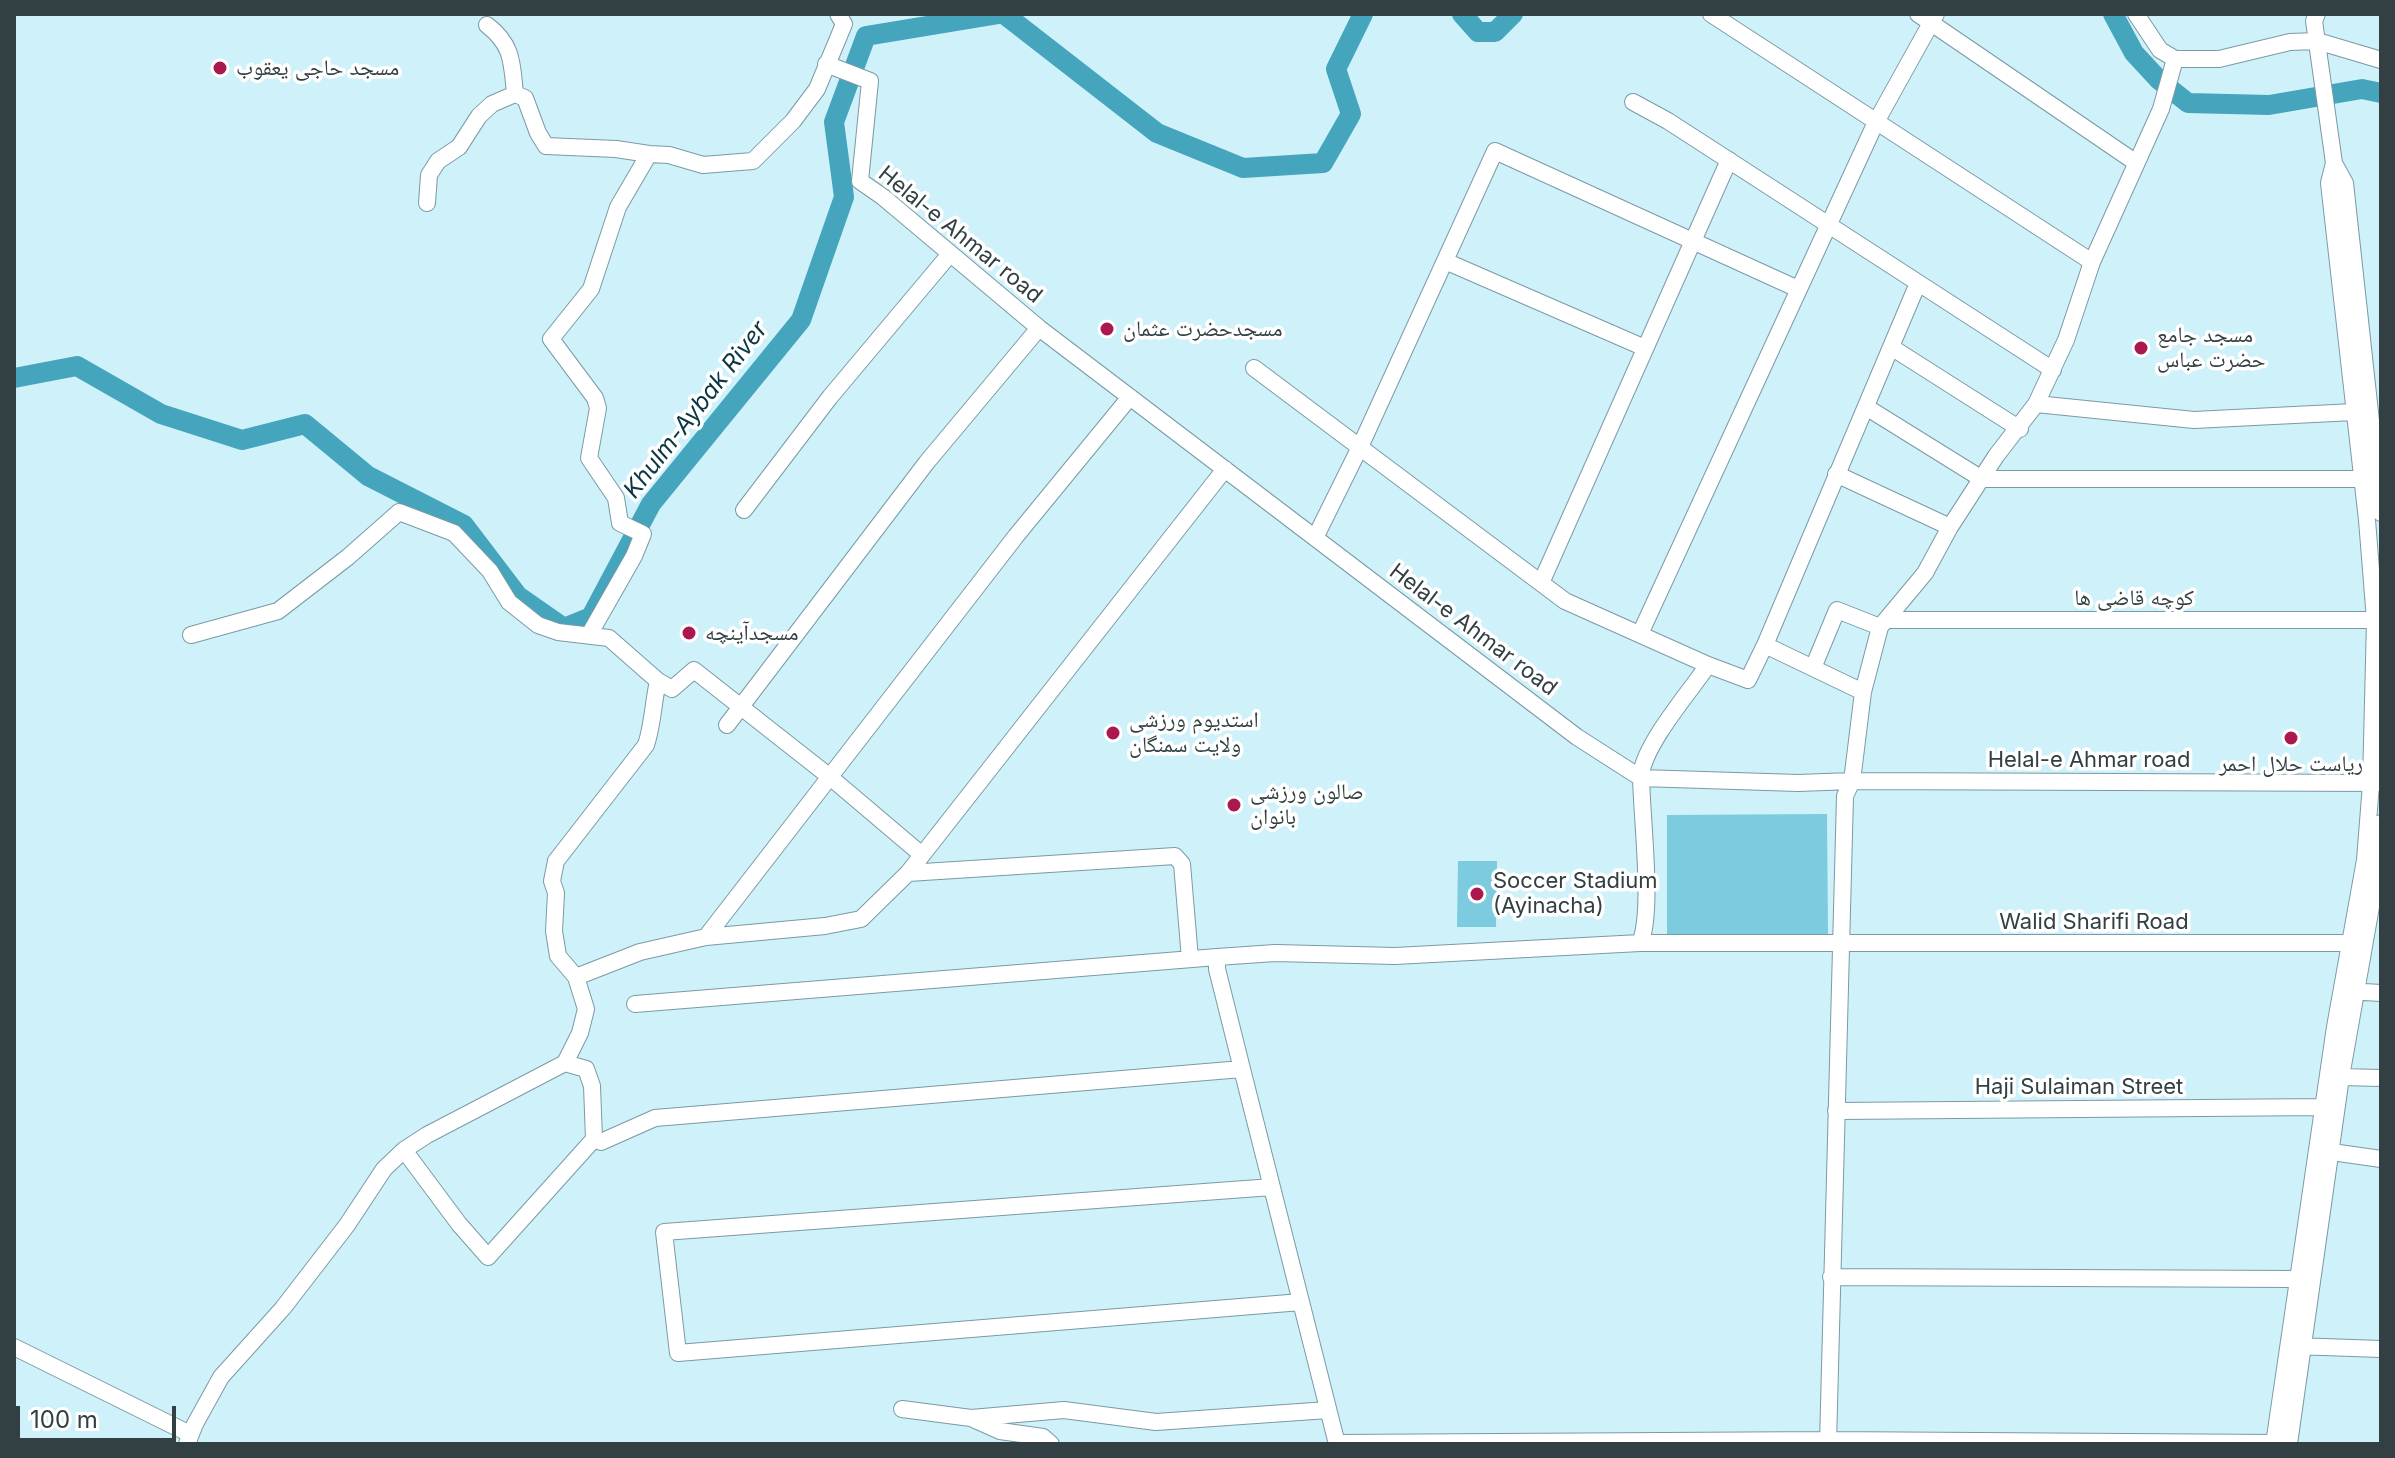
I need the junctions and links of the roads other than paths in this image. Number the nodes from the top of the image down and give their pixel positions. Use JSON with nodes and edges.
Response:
{"nodes":[{"id":1,"x":838,"y":14,"type":"edge"},
{"id":2,"x":1711,"y":14,"type":"edge"},
{"id":3,"x":2136,"y":14,"type":"edge"},
{"id":4,"x":2313,"y":16,"type":"edge"},
{"id":5,"x":1928,"y":17,"type":"edge"},
{"id":6,"x":487,"y":25,"type":"dead end"},
{"id":7,"x":2318,"y":48,"type":"junction"},
{"id":8,"x":2381,"y":60,"type":"edge"},
{"id":9,"x":826,"y":64,"type":"junction"},
{"id":10,"x":2174,"y":65,"type":"junction"},
{"id":11,"x":515,"y":94,"type":"junction"},
{"id":12,"x":1633,"y":102,"type":"dead end"},
{"id":13,"x":1876,"y":122,"type":"junction"},
{"id":14,"x":649,"y":154,"type":"junction"},
{"id":15,"x":1729,"y":160,"type":"junction"},
{"id":16,"x":2135,"y":162,"type":"junction"},
{"id":17,"x":2334,"y":163,"type":"junction"},
{"id":18,"x":427,"y":203,"type":"dead end"},
{"id":19,"x":1828,"y":224,"type":"junction"},
{"id":20,"x":1692,"y":242,"type":"junction"},
{"id":21,"x":950,"y":254,"type":"junction"},
{"id":22,"x":1445,"y":261,"type":"junction"},
{"id":23,"x":2092,"y":262,"type":"junction"},
{"id":24,"x":1918,"y":283,"type":"junction"},
{"id":25,"x":1798,"y":289,"type":"junction"},
{"id":26,"x":1039,"y":328,"type":"junction"},
{"id":27,"x":1891,"y":347,"type":"junction"},
{"id":28,"x":1645,"y":348,"type":"junction"},
{"id":29,"x":1254,"y":368,"type":"dead end"},
{"id":30,"x":2053,"y":370,"type":"junction"},
{"id":31,"x":1130,"y":397,"type":"junction"},
{"id":32,"x":2036,"y":404,"type":"junction"},
{"id":33,"x":1866,"y":407,"type":"junction"},
{"id":34,"x":2354,"y":412,"type":"junction"},
{"id":35,"x":2020,"y":429,"type":"junction"},
{"id":36,"x":1360,"y":447,"type":"junction"},
{"id":37,"x":1225,"y":469,"type":"junction"},
{"id":38,"x":1836,"y":474,"type":"junction"},
{"id":39,"x":1982,"y":479,"type":"junction"},
{"id":40,"x":2362,"y":479,"type":"junction"},
{"id":41,"x":744,"y":510,"type":"dead end"},
{"id":42,"x":2381,"y":513,"type":"edge"},
{"id":43,"x":1950,"y":527,"type":"junction"},
{"id":44,"x":1315,"y":538,"type":"junction"},
{"id":45,"x":1541,"y":583,"type":"junction"},
{"id":46,"x":2378,"y":620,"type":"edge"},
{"id":47,"x":1884,"y":623,"type":"junction"},
{"id":48,"x":1640,"y":634,"type":"junction"},
{"id":49,"x":191,"y":635,"type":"dead end"},
{"id":50,"x":589,"y":635,"type":"junction"},
{"id":51,"x":2378,"y":641,"type":"edge"},
{"id":52,"x":1765,"y":645,"type":"junction"},
{"id":53,"x":1708,"y":665,"type":"junction"},
{"id":54,"x":1813,"y":668,"type":"junction"},
{"id":55,"x":658,"y":681,"type":"junction"},
{"id":56,"x":1863,"y":692,"type":"junction"},
{"id":57,"x":741,"y":707,"type":"junction"},
{"id":58,"x":727,"y":725,"type":"dead end"},
{"id":59,"x":830,"y":777,"type":"junction"},
{"id":60,"x":1641,"y":778,"type":"junction"},
{"id":61,"x":1852,"y":781,"type":"junction"},
{"id":62,"x":2376,"y":784,"type":"edge"},
{"id":63,"x":2381,"y":823,"type":"edge"},
{"id":64,"x":922,"y":855,"type":"junction"},
{"id":65,"x":908,"y":873,"type":"junction"},
{"id":66,"x":706,"y":937,"type":"junction"},
{"id":67,"x":1640,"y":943,"type":"junction"},
{"id":68,"x":2348,"y":943,"type":"junction"},
{"id":69,"x":1840,"y":944,"type":"junction"},
{"id":70,"x":1217,"y":957,"type":"junction"},
{"id":71,"x":1190,"y":959,"type":"junction"},
{"id":72,"x":576,"y":977,"type":"junction"},
{"id":73,"x":2348,"y":991,"type":"junction"},
{"id":74,"x":2381,"y":993,"type":"edge"},
{"id":75,"x":635,"y":1004,"type":"dead end"},
{"id":76,"x":565,"y":1063,"type":"junction"},
{"id":77,"x":1242,"y":1069,"type":"junction"},
{"id":78,"x":2341,"y":1077,"type":"junction"},
{"id":79,"x":2381,"y":1078,"type":"edge"},
{"id":80,"x":2323,"y":1107,"type":"junction"},
{"id":81,"x":1836,"y":1111,"type":"junction"},
{"id":82,"x":594,"y":1139,"type":"junction"},
{"id":83,"x":404,"y":1150,"type":"junction"},
{"id":84,"x":2332,"y":1152,"type":"junction"},
{"id":85,"x":2381,"y":1159,"type":"edge"},
{"id":86,"x":1272,"y":1187,"type":"junction"},
{"id":87,"x":1831,"y":1277,"type":"junction"},
{"id":88,"x":2297,"y":1279,"type":"junction"},
{"id":89,"x":1301,"y":1302,"type":"junction"},
{"id":90,"x":2297,"y":1346,"type":"junction"},
{"id":91,"x":14,"y":1347,"type":"edge"},
{"id":92,"x":2381,"y":1349,"type":"edge"},
{"id":93,"x":902,"y":1409,"type":"dead end"},
{"id":94,"x":1328,"y":1410,"type":"junction"},
{"id":95,"x":971,"y":1418,"type":"junction"},
{"id":96,"x":189,"y":1439,"type":"edge"},
{"id":97,"x":1828,"y":1442,"type":"edge"},
{"id":98,"x":1051,"y":1444,"type":"edge"},
{"id":99,"x":1336,"y":1444,"type":"edge"},
{"id":100,"x":2279,"y":1444,"type":"edge"}],
"edges":[{"from":1,"to":9,"type":"street"},
{"from":2,"to":13,"type":"street"},
{"from":3,"to":10,"type":"street"},
{"from":4,"to":7,"type":"street"},
{"from":5,"to":13,"type":"street"},
{"from":5,"to":16,"type":"street"},
{"from":6,"to":11,"type":"street"},
{"from":7,"to":8,"type":"street"},
{"from":7,"to":10,"type":"street"},
{"from":7,"to":17,"type":"street"},
{"from":9,"to":14,"type":"street"},
{"from":9,"to":21,"type":"street","name":"Helal-e Ahmar road"},
{"from":10,"to":16,"type":"street"},
{"from":11,"to":14,"type":"street"},
{"from":11,"to":18,"type":"street"},
{"from":12,"to":15,"type":"street"},
{"from":13,"to":19,"type":"street"},
{"from":13,"to":23,"type":"street"},
{"from":14,"to":50,"type":"street"},
{"from":15,"to":19,"type":"street"},
{"from":15,"to":20,"type":"street"},
{"from":16,"to":23,"type":"street"},
{"from":17,"to":34,"type":"street"},
{"from":17,"to":42,"type":"street"},
{"from":19,"to":24,"type":"street"},
{"from":19,"to":25,"type":"street"},
{"from":20,"to":22,"type":"street"},
{"from":20,"to":25,"type":"street"},
{"from":20,"to":28,"type":"street"},
{"from":21,"to":26,"type":"street","name":"Helal-e Ahmar road"},
{"from":21,"to":41,"type":"street"},
{"from":22,"to":28,"type":"street"},
{"from":22,"to":36,"type":"street"},
{"from":23,"to":30,"type":"street"},
{"from":24,"to":27,"type":"street"},
{"from":24,"to":30,"type":"street"},
{"from":25,"to":48,"type":"street"},
{"from":26,"to":31,"type":"street","name":"Helal-e Ahmar road"},
{"from":26,"to":57,"type":"street"},
{"from":27,"to":33,"type":"street"},
{"from":27,"to":35,"type":"street"},
{"from":28,"to":45,"type":"street"},
{"from":29,"to":36,"type":"street"},
{"from":30,"to":32,"type":"street"},
{"from":31,"to":37,"type":"street","name":"Helal-e Ahmar road"},
{"from":31,"to":59,"type":"street"},
{"from":32,"to":34,"type":"street"},
{"from":32,"to":35,"type":"street"},
{"from":33,"to":38,"type":"street"},
{"from":33,"to":39,"type":"street"},
{"from":34,"to":40,"type":"street"},
{"from":35,"to":39,"type":"street"},
{"from":36,"to":44,"type":"street"},
{"from":36,"to":45,"type":"street"},
{"from":37,"to":44,"type":"street","name":"Helal-e Ahmar road"},
{"from":37,"to":64,"type":"street"},
{"from":38,"to":43,"type":"street"},
{"from":38,"to":52,"type":"street"},
{"from":39,"to":40,"type":"street"},
{"from":39,"to":43,"type":"street"},
{"from":40,"to":46,"type":"street"},
{"from":43,"to":47,"type":"street"},
{"from":44,"to":60,"type":"street","name":"Helal-e Ahmar road"},
{"from":45,"to":48,"type":"street"},
{"from":46,"to":47,"type":"street","name":"کوچه قاضی ها"},
{"from":46,"to":51,"type":"street"},
{"from":47,"to":54,"type":"street"},
{"from":47,"to":56,"type":"street"},
{"from":48,"to":53,"type":"street"},
{"from":49,"to":50,"type":"street"},
{"from":50,"to":55,"type":"street"},
{"from":51,"to":62,"type":"street"},
{"from":52,"to":53,"type":"street"},
{"from":52,"to":54,"type":"street"},
{"from":53,"to":60,"type":"street"},
{"from":54,"to":56,"type":"street"},
{"from":55,"to":57,"type":"street"},
{"from":55,"to":72,"type":"street"},
{"from":56,"to":61,"type":"street"},
{"from":57,"to":58,"type":"street"},
{"from":57,"to":59,"type":"street"},
{"from":59,"to":64,"type":"street"},
{"from":59,"to":66,"type":"street"},
{"from":60,"to":61,"type":"street","name":"Helal-e Ahmar road"},
{"from":60,"to":67,"type":"street"},
{"from":61,"to":62,"type":"street","name":"Helal-e Ahmar road"},
{"from":61,"to":69,"type":"street"},
{"from":62,"to":68,"type":"street"},
{"from":63,"to":73,"type":"street"},
{"from":64,"to":65,"type":"street"},
{"from":65,"to":66,"type":"street"},
{"from":65,"to":71,"type":"street"},
{"from":66,"to":72,"type":"street"},
{"from":67,"to":69,"type":"street","name":"Walid Sharifi Road"},
{"from":67,"to":70,"type":"street","name":"Walid Sharifi Road"},
{"from":68,"to":69,"type":"street","name":"Walid Sharifi Road"},
{"from":68,"to":73,"type":"street"},
{"from":69,"to":81,"type":"street"},
{"from":70,"to":71,"type":"street","name":"Walid Sharifi Road"},
{"from":70,"to":77,"type":"street"},
{"from":71,"to":75,"type":"street","name":"Walid Sharifi Road"},
{"from":72,"to":76,"type":"street"},
{"from":73,"to":74,"type":"street"},
{"from":73,"to":78,"type":"street"},
{"from":73,"to":80,"type":"street"},
{"from":76,"to":82,"type":"street"},
{"from":76,"to":83,"type":"street"},
{"from":77,"to":82,"type":"street"},
{"from":77,"to":86,"type":"street"},
{"from":78,"to":79,"type":"street"},
{"from":78,"to":84,"type":"street"},
{"from":80,"to":81,"type":"street","name":"Haji Sulaiman Street"},
{"from":80,"to":88,"type":"street"},
{"from":81,"to":87,"type":"street"},
{"from":82,"to":83,"type":"street"},
{"from":83,"to":96,"type":"street"},
{"from":84,"to":85,"type":"street"},
{"from":84,"to":90,"type":"street"},
{"from":86,"to":89,"type":"street"},
{"from":86,"to":89,"type":"street"},
{"from":87,"to":88,"type":"street"},
{"from":87,"to":97,"type":"street"},
{"from":88,"to":90,"type":"street"},
{"from":89,"to":94,"type":"street"},
{"from":90,"to":92,"type":"street"},
{"from":90,"to":100,"type":"street"},
{"from":91,"to":96,"type":"street"},
{"from":93,"to":95,"type":"street"},
{"from":94,"to":95,"type":"street"},
{"from":94,"to":99,"type":"street"},
{"from":95,"to":98,"type":"street"},
{"from":97,"to":99,"type":"street"},
{"from":97,"to":100,"type":"street"}]}
